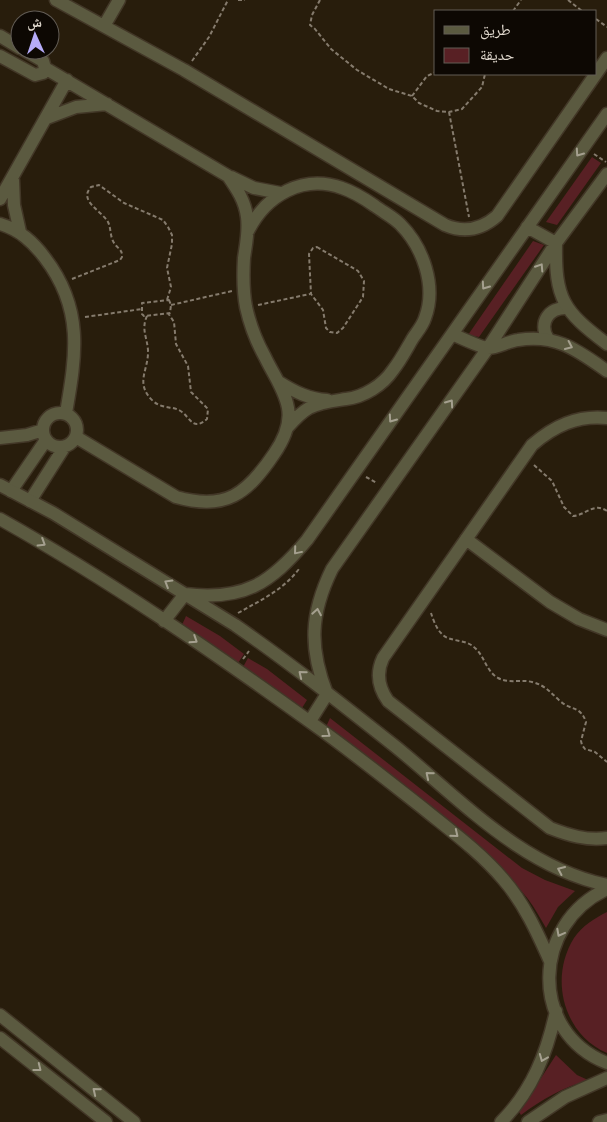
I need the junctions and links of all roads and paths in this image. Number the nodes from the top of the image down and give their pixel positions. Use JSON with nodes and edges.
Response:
{"nodes":[{"id":1,"x":56,"y":0,"type":"edge"},
{"id":2,"x":119,"y":0,"type":"edge"},
{"id":3,"x":228,"y":0,"type":"edge"},
{"id":4,"x":238,"y":0,"type":"edge"},
{"id":5,"x":245,"y":0,"type":"edge"},
{"id":6,"x":320,"y":0,"type":"edge"},
{"id":7,"x":568,"y":0,"type":"edge"},
{"id":8,"x":581,"y":10,"type":"edge"},
{"id":9,"x":104,"y":26,"type":"junction"},
{"id":10,"x":0,"y":56,"type":"edge"},
{"id":11,"x":607,"y":58,"type":"edge"},
{"id":12,"x":41,"y":60,"type":"edge"},
{"id":13,"x":45,"y":68,"type":"junction"},
{"id":14,"x":184,"y":70,"type":"junction"},
{"id":15,"x":597,"y":72,"type":"edge"},
{"id":16,"x":434,"y":73,"type":"edge"},
{"id":17,"x":486,"y":75,"type":"edge"},
{"id":18,"x":595,"y":75,"type":"edge"},
{"id":19,"x":67,"y":80,"type":"junction"},
{"id":20,"x":412,"y":96,"type":"junction"},
{"id":21,"x":108,"y":104,"type":"junction"},
{"id":22,"x":449,"y":112,"type":"junction"},
{"id":23,"x":607,"y":114,"type":"edge"},
{"id":24,"x":47,"y":118,"type":"junction"},
{"id":25,"x":583,"y":147,"type":"junction"},
{"id":26,"x":607,"y":163,"type":"edge"},
{"id":27,"x":607,"y":174,"type":"edge"},
{"id":28,"x":228,"y":176,"type":"junction"},
{"id":29,"x":13,"y":178,"type":"junction"},
{"id":30,"x":280,"y":193,"type":"junction"},
{"id":31,"x":0,"y":199,"type":"edge"},
{"id":32,"x":0,"y":224,"type":"edge"},
{"id":33,"x":527,"y":227,"type":"junction"},
{"id":34,"x":471,"y":230,"type":"junction"},
{"id":35,"x":248,"y":231,"type":"junction"},
{"id":36,"x":20,"y":232,"type":"junction"},
{"id":37,"x":556,"y":243,"type":"junction"},
{"id":38,"x":60,"y":283,"type":"junction"},
{"id":39,"x":244,"y":289,"type":"junction"},
{"id":40,"x":311,"y":294,"type":"junction"},
{"id":41,"x":167,"y":300,"type":"junction"},
{"id":42,"x":171,"y":305,"type":"junction"},
{"id":43,"x":246,"y":308,"type":"junction"},
{"id":44,"x":567,"y":308,"type":"junction"},
{"id":45,"x":142,"y":309,"type":"junction"},
{"id":46,"x":168,"y":313,"type":"junction"},
{"id":47,"x":147,"y":316,"type":"junction"},
{"id":48,"x":72,"y":318,"type":"junction"},
{"id":49,"x":452,"y":334,"type":"junction"},
{"id":50,"x":548,"y":339,"type":"junction"},
{"id":51,"x":607,"y":344,"type":"edge"},
{"id":52,"x":488,"y":348,"type":"junction"},
{"id":53,"x":607,"y":371,"type":"edge"},
{"id":54,"x":277,"y":380,"type":"junction"},
{"id":55,"x":330,"y":401,"type":"junction"},
{"id":56,"x":66,"y":413,"type":"junction"},
{"id":57,"x":607,"y":418,"type":"edge"},
{"id":58,"x":287,"y":428,"type":"junction"},
{"id":59,"x":44,"y":435,"type":"junction"},
{"id":60,"x":76,"y":437,"type":"junction"},
{"id":61,"x":0,"y":438,"type":"edge"},
{"id":62,"x":65,"y":446,"type":"junction"},
{"id":63,"x":524,"y":457,"type":"junction"},
{"id":64,"x":356,"y":470,"type":"junction"},
{"id":65,"x":6,"y":488,"type":"edge"},
{"id":66,"x":388,"y":490,"type":"junction"},
{"id":67,"x":30,"y":501,"type":"junction"},
{"id":68,"x":607,"y":511,"type":"edge"},
{"id":69,"x":0,"y":519,"type":"edge"},
{"id":70,"x":466,"y":539,"type":"junction"},
{"id":71,"x":300,"y":567,"type":"dead end"},
{"id":72,"x":185,"y":594,"type":"junction"},
{"id":73,"x":425,"y":598,"type":"junction"},
{"id":74,"x":237,"y":616,"type":"dead end"},
{"id":75,"x":164,"y":621,"type":"junction"},
{"id":76,"x":607,"y":630,"type":"edge"},
{"id":77,"x":256,"y":640,"type":"junction"},
{"id":78,"x":236,"y":670,"type":"junction"},
{"id":79,"x":327,"y":694,"type":"junction"},
{"id":80,"x":310,"y":721,"type":"junction"},
{"id":81,"x":607,"y":762,"type":"edge"},
{"id":82,"x":607,"y":838,"type":"edge"},
{"id":83,"x":607,"y":887,"type":"edge"},
{"id":84,"x":550,"y":960,"type":"junction"},
{"id":85,"x":556,"y":1011,"type":"junction"},
{"id":86,"x":0,"y":1015,"type":"edge"},
{"id":87,"x":0,"y":1038,"type":"edge"},
{"id":88,"x":607,"y":1063,"type":"edge"},
{"id":89,"x":607,"y":1078,"type":"edge"},
{"id":90,"x":607,"y":1120,"type":"edge"},
{"id":91,"x":106,"y":1122,"type":"edge"},
{"id":92,"x":134,"y":1122,"type":"edge"},
{"id":93,"x":501,"y":1122,"type":"edge"},
{"id":94,"x":528,"y":1122,"type":"edge"},
{"id":95,"x":599,"y":1122,"type":"edge"}],
"edges":[{"from":1,"to":9,"type":"street"},
{"from":2,"to":9,"type":"street"},
{"from":3,"to":14,"type":"path"},
{"from":4,"to":5,"type":"path"},
{"from":6,"to":20,"type":"path"},
{"from":7,"to":8,"type":"path"},
{"from":9,"to":14,"type":"street"},
{"from":10,"to":13,"type":"street"},
{"from":11,"to":15,"type":"street"},
{"from":12,"to":13,"type":"street"},
{"from":13,"to":19,"type":"street"},
{"from":14,"to":34,"type":"street"},
{"from":16,"to":20,"type":"path"},
{"from":17,"to":22,"type":"path"},
{"from":18,"to":34,"type":"street"},
{"from":19,"to":21,"type":"street"},
{"from":19,"to":24,"type":"street"},
{"from":20,"to":22,"type":"path"},
{"from":21,"to":24,"type":"street"},
{"from":21,"to":28,"type":"street"},
{"from":22,"to":34,"type":"path"},
{"from":23,"to":25,"type":"street"},
{"from":24,"to":29,"type":"street"},
{"from":25,"to":26,"type":"path"},
{"from":25,"to":33,"type":"street","one_way":true},
{"from":27,"to":37,"type":"street"},
{"from":28,"to":30,"type":"street"},
{"from":28,"to":35,"type":"street"},
{"from":29,"to":31,"type":"street"},
{"from":29,"to":36,"type":"street"},
{"from":30,"to":35,"type":"street"},
{"from":30,"to":55,"type":"street"},
{"from":32,"to":36,"type":"street"},
{"from":33,"to":37,"type":"street"},
{"from":33,"to":49,"type":"street","one_way":true},
{"from":35,"to":39,"type":"street"},
{"from":36,"to":38,"type":"street"},
{"from":37,"to":44,"type":"street"},
{"from":52,"to":37,"type":"street","one_way":true},
{"from":38,"to":41,"type":"path"},
{"from":38,"to":48,"type":"street"},
{"from":39,"to":42,"type":"path"},
{"from":39,"to":43,"type":"street"},
{"from":40,"to":40,"type":"path"},
{"from":40,"to":43,"type":"path"},
{"from":41,"to":42,"type":"path"},
{"from":41,"to":45,"type":"path"},
{"from":42,"to":46,"type":"path"},
{"from":43,"to":54,"type":"street"},
{"from":44,"to":50,"type":"street"},
{"from":44,"to":51,"type":"street"},
{"from":45,"to":47,"type":"path"},
{"from":45,"to":48,"type":"path"},
{"from":46,"to":47,"type":"path"},
{"from":46,"to":47,"type":"path"},
{"from":48,"to":56,"type":"street"},
{"from":49,"to":52,"type":"street"},
{"from":49,"to":64,"type":"street","one_way":true},
{"from":50,"to":52,"type":"street"},
{"from":50,"to":53,"type":"street","one_way":true},
{"from":66,"to":52,"type":"street","one_way":true},
{"from":54,"to":55,"type":"street"},
{"from":54,"to":58,"type":"street"},
{"from":55,"to":58,"type":"street"},
{"from":56,"to":59,"type":"street"},
{"from":56,"to":60,"type":"street"},
{"from":57,"to":63,"type":"street"},
{"from":58,"to":60,"type":"street"},
{"from":59,"to":61,"type":"street"},
{"from":59,"to":62,"type":"street"},
{"from":59,"to":65,"type":"street"},
{"from":60,"to":62,"type":"street"},
{"from":62,"to":67,"type":"street"},
{"from":63,"to":68,"type":"path"},
{"from":63,"to":70,"type":"street"},
{"from":64,"to":66,"type":"path"},
{"from":64,"to":72,"type":"street","one_way":true},
{"from":65,"to":67,"type":"street"},
{"from":79,"to":66,"type":"street","one_way":true},
{"from":72,"to":67,"type":"street","one_way":true},
{"from":69,"to":75,"type":"street","one_way":true},
{"from":70,"to":73,"type":"street"},
{"from":70,"to":76,"type":"street"},
{"from":71,"to":74,"type":"path"},
{"from":72,"to":75,"type":"street"},
{"from":72,"to":77,"type":"street"},
{"from":73,"to":81,"type":"path"},
{"from":73,"to":82,"type":"street"},
{"from":75,"to":78,"type":"street","one_way":true},
{"from":77,"to":78,"type":"path"},
{"from":79,"to":77,"type":"street","one_way":true},
{"from":78,"to":80,"type":"street"},
{"from":79,"to":80,"type":"street"},
{"from":83,"to":79,"type":"street","one_way":true},
{"from":80,"to":84,"type":"street","one_way":true},
{"from":83,"to":84,"type":"street","one_way":true},
{"from":84,"to":85,"type":"street"},
{"from":85,"to":88,"type":"street"},
{"from":85,"to":93,"type":"street","one_way":true},
{"from":92,"to":86,"type":"street","one_way":true},
{"from":87,"to":91,"type":"street","one_way":true},
{"from":89,"to":94,"type":"street"},
{"from":90,"to":95,"type":"street"}]}
